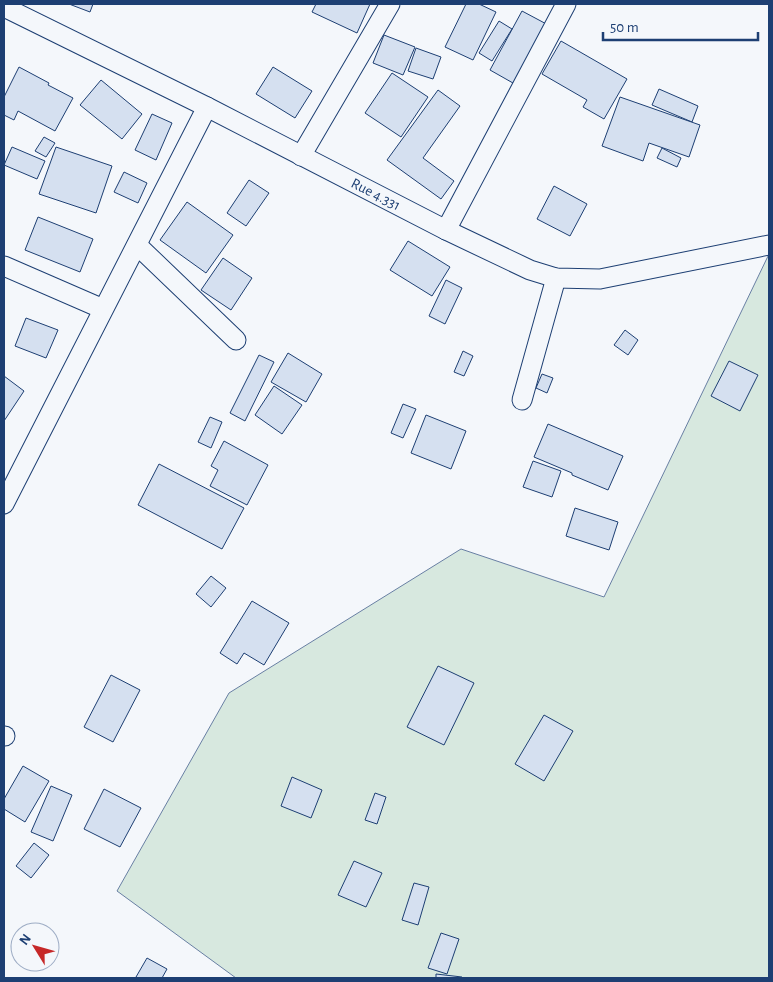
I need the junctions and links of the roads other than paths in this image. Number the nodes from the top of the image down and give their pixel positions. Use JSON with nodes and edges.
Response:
{"nodes":[{"id":1,"x":390,"y":4,"type":"edge"},
{"id":2,"x":566,"y":4,"type":"edge"},
{"id":3,"x":4,"y":7,"type":"edge"},
{"id":4,"x":207,"y":107,"type":"junction"},
{"id":5,"x":301,"y":156,"type":"junction"},
{"id":6,"x":446,"y":230,"type":"junction"},
{"id":7,"x":137,"y":245,"type":"junction"},
{"id":8,"x":769,"y":245,"type":"edge"},
{"id":9,"x":4,"y":266,"type":"edge"},
{"id":10,"x":556,"y":278,"type":"junction"},
{"id":11,"x":103,"y":309,"type":"junction"},
{"id":12,"x":236,"y":340,"type":"dead end"},
{"id":13,"x":522,"y":400,"type":"dead end"},
{"id":14,"x":4,"y":504,"type":"edge"}],
"edges":[{"from":1,"to":5,"type":"street"},
{"from":2,"to":6,"type":"street"},
{"from":3,"to":4,"type":"street","name":"Rue 4.331"},
{"from":4,"to":5,"type":"street","name":"Rue 4.331"},
{"from":4,"to":7,"type":"street"},
{"from":5,"to":6,"type":"street","name":"Rue 4.331"},
{"from":6,"to":10,"type":"street","name":"Rue 4.331"},
{"from":7,"to":11,"type":"street"},
{"from":7,"to":12,"type":"street"},
{"from":8,"to":10,"type":"street","name":"Rue 4.331"},
{"from":9,"to":11,"type":"street"},
{"from":10,"to":13,"type":"street"},
{"from":11,"to":14,"type":"street"}]}
